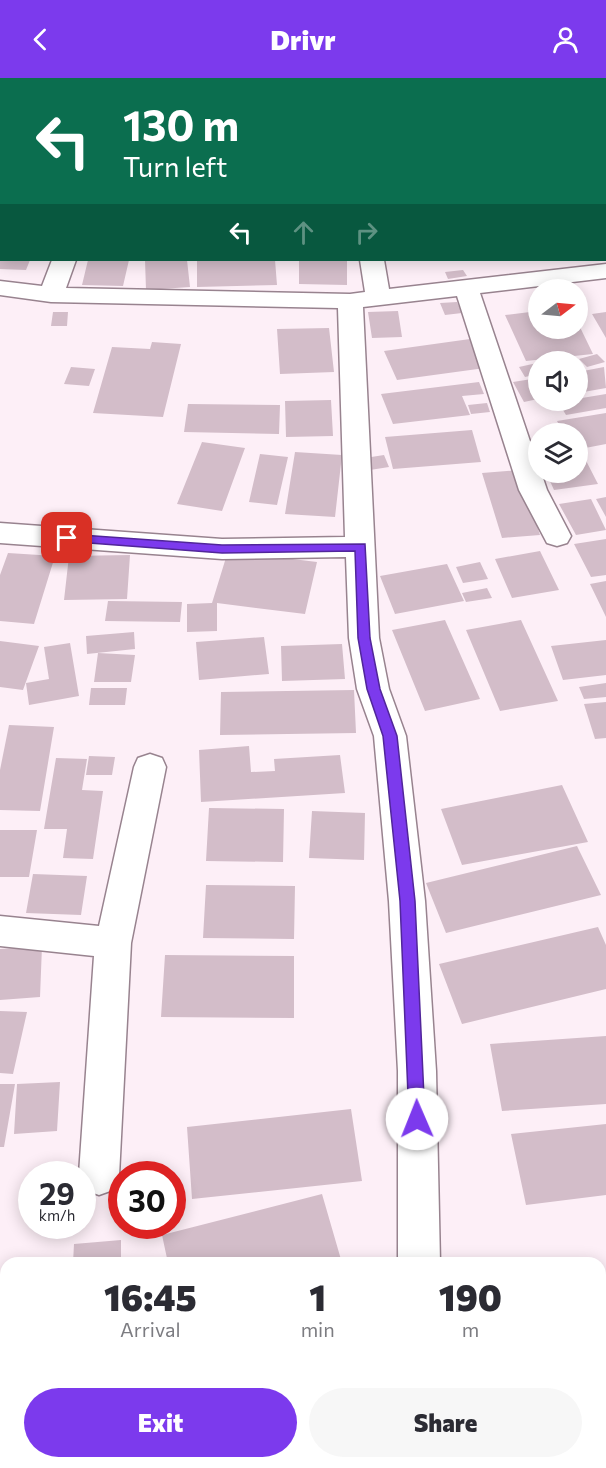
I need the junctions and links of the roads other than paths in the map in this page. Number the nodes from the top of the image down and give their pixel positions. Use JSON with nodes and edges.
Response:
{"nodes":[{"id":1,"x":64,"y":261,"type":"edge"},
{"id":2,"x":372,"y":261,"type":"edge"},
{"id":3,"x":606,"y":271,"type":"edge"},
{"id":4,"x":466,"y":287,"type":"junction"},
{"id":5,"x":0,"y":288,"type":"edge"},
{"id":6,"x":51,"y":295,"type":"junction"},
{"id":7,"x":364,"y":299,"type":"junction"},
{"id":8,"x":0,"y":533,"type":"edge"},
{"id":9,"x":557,"y":536,"type":"dead end"},
{"id":10,"x":361,"y":546,"type":"junction"},
{"id":11,"x":150,"y":767,"type":"dead end"},
{"id":12,"x":0,"y":931,"type":"edge"},
{"id":13,"x":113,"y":943,"type":"junction"},
{"id":14,"x":99,"y":1176,"type":"dead end"},
{"id":15,"x":419,"y":1257,"type":"edge"}],
"edges":[{"from":1,"to":6,"type":"street"},
{"from":2,"to":7,"type":"street"},
{"from":3,"to":4,"type":"street"},
{"from":4,"to":7,"type":"street"},
{"from":4,"to":9,"type":"street"},
{"from":5,"to":6,"type":"street"},
{"from":6,"to":7,"type":"street"},
{"from":7,"to":10,"type":"street"},
{"from":8,"to":10,"type":"street"},
{"from":10,"to":15,"type":"street"},
{"from":11,"to":13,"type":"street"},
{"from":12,"to":13,"type":"street"},
{"from":13,"to":14,"type":"street"}]}
